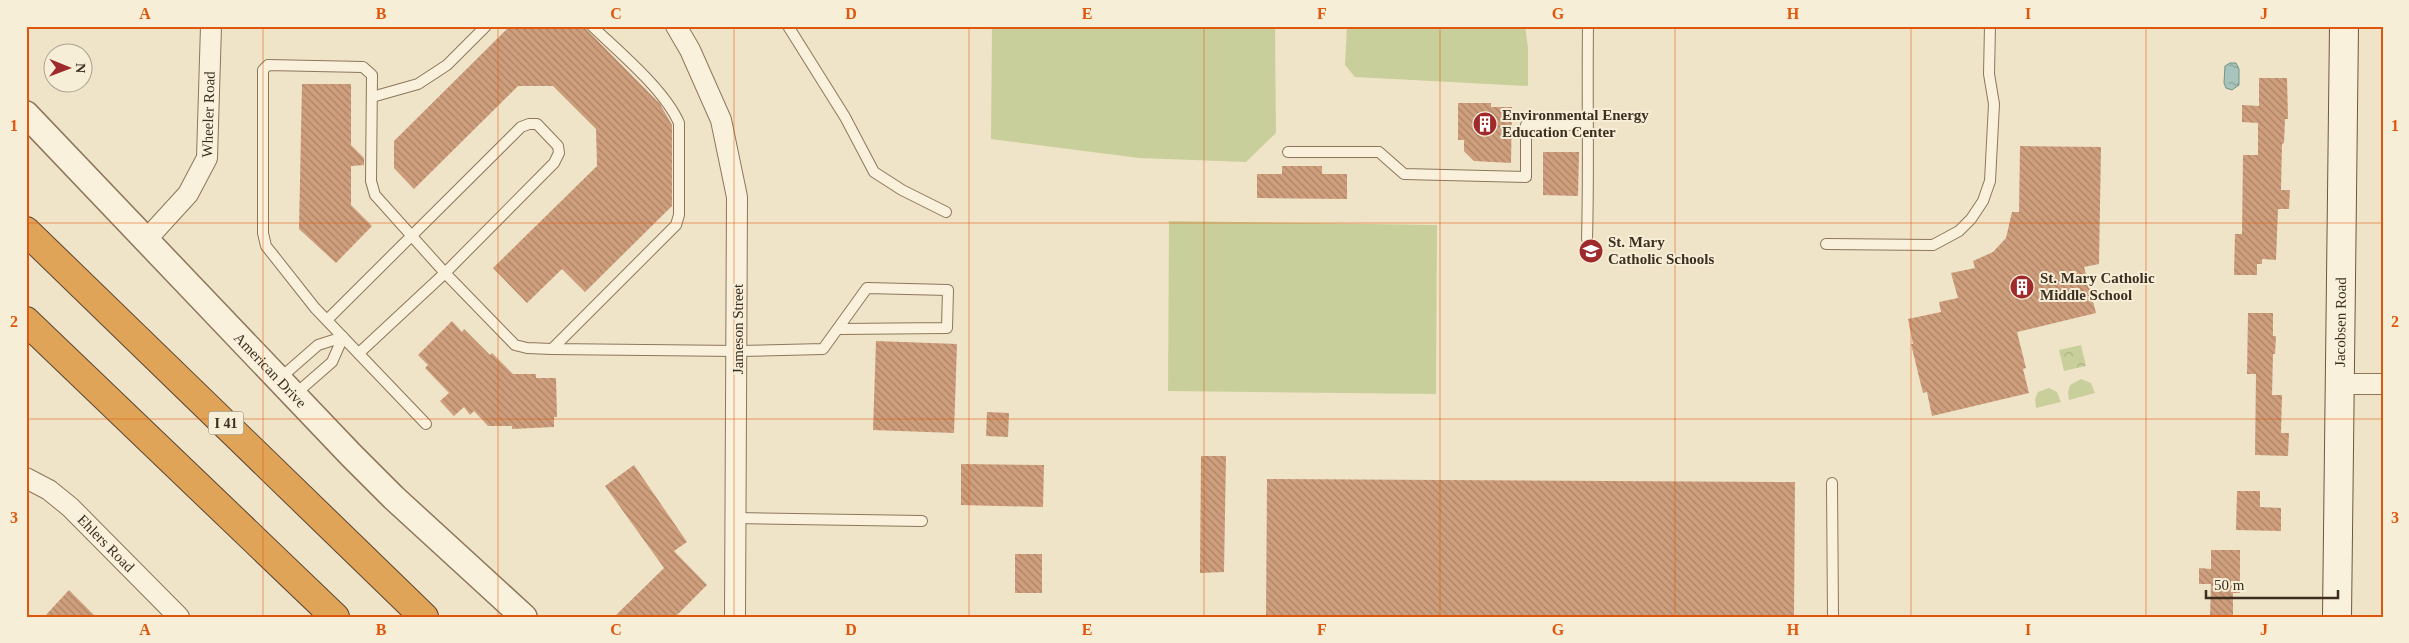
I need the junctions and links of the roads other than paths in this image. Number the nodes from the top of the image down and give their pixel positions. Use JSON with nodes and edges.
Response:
{"nodes":[{"id":1,"x":211,"y":26,"type":"edge"},
{"id":2,"x":486,"y":26,"type":"edge"},
{"id":3,"x":592,"y":26,"type":"edge"},
{"id":4,"x":676,"y":26,"type":"edge"},
{"id":5,"x":788,"y":26,"type":"edge"},
{"id":6,"x":1588,"y":26,"type":"edge"},
{"id":7,"x":1990,"y":26,"type":"edge"},
{"id":8,"x":2344,"y":26,"type":"edge"},
{"id":9,"x":372,"y":98,"type":"junction"},
{"id":10,"x":26,"y":114,"type":"edge"},
{"id":11,"x":1586,"y":125,"type":"junction"},
{"id":12,"x":1288,"y":152,"type":"dead end"},
{"id":13,"x":946,"y":212,"type":"dead end"},
{"id":14,"x":26,"y":231,"type":"edge"},
{"id":15,"x":412,"y":236,"type":"junction"},
{"id":16,"x":1588,"y":239,"type":"dead end"},
{"id":17,"x":144,"y":241,"type":"junction"},
{"id":18,"x":1826,"y":244,"type":"dead end"},
{"id":19,"x":445,"y":273,"type":"junction"},
{"id":20,"x":327,"y":320,"type":"junction"},
{"id":21,"x":26,"y":321,"type":"edge"},
{"id":22,"x":839,"y":329,"type":"junction"},
{"id":23,"x":343,"y":337,"type":"junction"},
{"id":24,"x":552,"y":349,"type":"junction"},
{"id":25,"x":738,"y":351,"type":"junction"},
{"id":26,"x":359,"y":353,"type":"junction"},
{"id":27,"x":2340,"y":384,"type":"junction"},
{"id":28,"x":2383,"y":384,"type":"edge"},
{"id":29,"x":285,"y":388,"type":"junction"},
{"id":30,"x":426,"y":424,"type":"dead end"},
{"id":31,"x":26,"y":478,"type":"edge"},
{"id":32,"x":1832,"y":483,"type":"dead end"},
{"id":33,"x":736,"y":518,"type":"junction"},
{"id":34,"x":922,"y":521,"type":"dead end"},
{"id":35,"x":179,"y":617,"type":"edge"},
{"id":36,"x":335,"y":617,"type":"edge"},
{"id":37,"x":424,"y":617,"type":"edge"},
{"id":38,"x":524,"y":617,"type":"edge"},
{"id":39,"x":735,"y":617,"type":"edge"},
{"id":40,"x":1833,"y":617,"type":"edge"},
{"id":41,"x":2337,"y":617,"type":"edge"}],
"edges":[{"from":1,"to":17,"type":"street","name":"Wheeler Road"},
{"from":2,"to":9,"type":"lane"},
{"from":3,"to":24,"type":"lane"},
{"from":4,"to":25,"type":"street","name":"Jameson Street"},
{"from":5,"to":13,"type":"lane"},
{"from":6,"to":11,"type":"lane"},
{"from":7,"to":18,"type":"lane"},
{"from":8,"to":27,"type":"main road","name":"Jacobsen Road"},
{"from":9,"to":15,"type":"lane"},
{"from":9,"to":20,"type":"lane"},
{"from":10,"to":17,"type":"street","name":"American Drive"},
{"from":11,"to":12,"type":"lane"},
{"from":11,"to":16,"type":"lane"},
{"from":14,"to":37,"type":"highway","number":"I 41"},
{"from":15,"to":19,"type":"lane"},
{"from":15,"to":19,"type":"lane"},
{"from":15,"to":20,"type":"lane"},
{"from":17,"to":29,"type":"street","name":"American Drive"},
{"from":19,"to":24,"type":"lane"},
{"from":19,"to":26,"type":"lane"},
{"from":20,"to":23,"type":"lane"},
{"from":21,"to":36,"type":"highway"},
{"from":22,"to":22,"type":"lane"},
{"from":22,"to":25,"type":"lane"},
{"from":23,"to":26,"type":"lane"},
{"from":23,"to":29,"type":"lane"},
{"from":23,"to":29,"type":"lane"},
{"from":24,"to":25,"type":"lane"},
{"from":25,"to":33,"type":"street","name":"Jameson Street"},
{"from":26,"to":30,"type":"lane"},
{"from":27,"to":28,"type":"street"},
{"from":27,"to":41,"type":"main road","name":"Jacobsen Road"},
{"from":29,"to":38,"type":"street","name":"American Drive"},
{"from":31,"to":35,"type":"street","name":"Ehlers Road"},
{"from":32,"to":40,"type":"lane"},
{"from":33,"to":34,"type":"lane"},
{"from":33,"to":39,"type":"street","name":"Jameson Street"}]}
